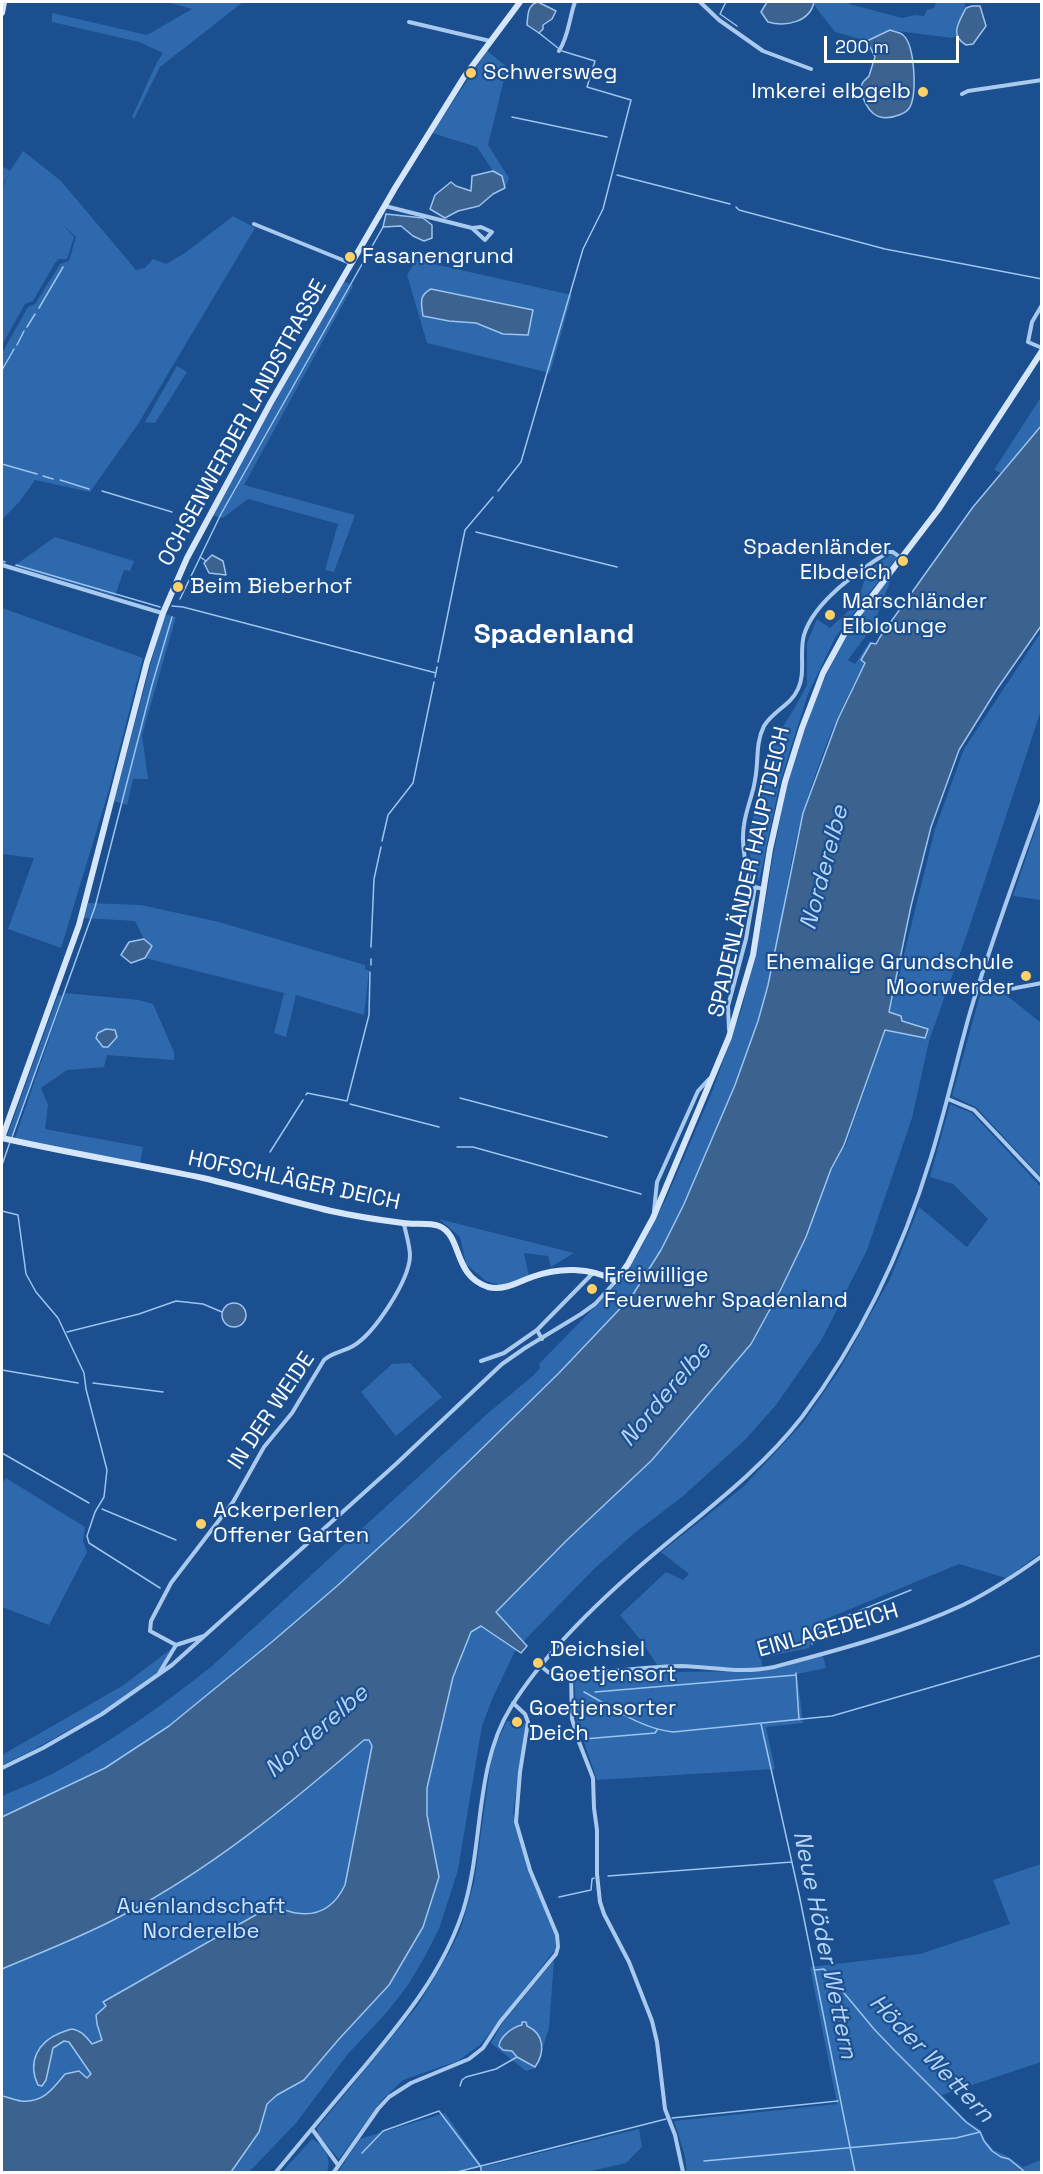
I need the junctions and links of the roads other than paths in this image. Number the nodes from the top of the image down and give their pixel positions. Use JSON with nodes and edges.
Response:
{"nodes":[{"id":1,"x":4,"y":2,"type":"edge"},
{"id":2,"x":520,"y":2,"type":"edge"},
{"id":3,"x":574,"y":2,"type":"edge"},
{"id":4,"x":700,"y":2,"type":"edge"},
{"id":5,"x":2,"y":13,"type":"edge"},
{"id":6,"x":409,"y":22,"type":"dead end"},
{"id":7,"x":490,"y":41,"type":"junction"},
{"id":8,"x":559,"y":51,"type":"dead end"},
{"id":9,"x":811,"y":69,"type":"dead end"},
{"id":10,"x":1041,"y":80,"type":"edge"},
{"id":11,"x":962,"y":94,"type":"dead end"},
{"id":12,"x":384,"y":206,"type":"junction"},
{"id":13,"x":254,"y":224,"type":"dead end"},
{"id":14,"x":472,"y":228,"type":"junction"},
{"id":15,"x":351,"y":263,"type":"junction"},
{"id":16,"x":1041,"y":305,"type":"edge"},
{"id":17,"x":1041,"y":349,"type":"edge"},
{"id":18,"x":901,"y":558,"type":"junction"},
{"id":19,"x":2,"y":565,"type":"edge"},
{"id":20,"x":163,"y":613,"type":"junction"},
{"id":21,"x":1041,"y":802,"type":"edge"},
{"id":22,"x":755,"y":887,"type":"junction"},
{"id":23,"x":764,"y":889,"type":"junction"},
{"id":24,"x":980,"y":981,"type":"junction"},
{"id":25,"x":1041,"y":983,"type":"edge"},
{"id":26,"x":729,"y":1036,"type":"junction"},
{"id":27,"x":714,"y":1074,"type":"junction"},
{"id":28,"x":948,"y":1099,"type":"junction"},
{"id":29,"x":6,"y":1139,"type":"edge"},
{"id":30,"x":1041,"y":1182,"type":"edge"},
{"id":31,"x":653,"y":1218,"type":"junction"},
{"id":32,"x":404,"y":1224,"type":"junction"},
{"id":33,"x":593,"y":1273,"type":"junction"},
{"id":34,"x":616,"y":1281,"type":"junction"},
{"id":35,"x":537,"y":1330,"type":"junction"},
{"id":36,"x":542,"y":1339,"type":"junction"},
{"id":37,"x":481,"y":1361,"type":"dead end"},
{"id":38,"x":1041,"y":1556,"type":"edge"},
{"id":39,"x":207,"y":1635,"type":"junction"},
{"id":40,"x":176,"y":1645,"type":"junction"},
{"id":41,"x":542,"y":1667,"type":"junction"},
{"id":42,"x":571,"y":1675,"type":"junction"},
{"id":43,"x":156,"y":1677,"type":"junction"},
{"id":44,"x":513,"y":1703,"type":"junction"},
{"id":45,"x":2,"y":1768,"type":"edge"},
{"id":46,"x":312,"y":2129,"type":"junction"},
{"id":47,"x":338,"y":2165,"type":"junction"},
{"id":48,"x":276,"y":2172,"type":"edge"},
{"id":49,"x":334,"y":2172,"type":"edge"},
{"id":50,"x":683,"y":2172,"type":"edge"}],
"edges":[{"from":1,"to":5,"type":"street"},
{"from":2,"to":7,"type":"street","name":"OCHSENWERDER LANDSTRASSE"},
{"from":3,"to":8,"type":"street"},
{"from":4,"to":9,"type":"street"},
{"from":6,"to":7,"type":"street"},
{"from":7,"to":12,"type":"street","name":"OCHSENWERDER LANDSTRASSE"},
{"from":10,"to":11,"type":"street"},
{"from":12,"to":14,"type":"street"},
{"from":12,"to":15,"type":"street","name":"OCHSENWERDER LANDSTRASSE"},
{"from":13,"to":15,"type":"street"},
{"from":14,"to":14,"type":"street"},
{"from":15,"to":20,"type":"street","name":"OCHSENWERDER LANDSTRASSE"},
{"from":16,"to":17,"type":"street"},
{"from":17,"to":18,"type":"street","name":"SPADENLÄNDER HAUPTDEICH"},
{"from":18,"to":22,"type":"street"},
{"from":18,"to":23,"type":"street","name":"SPADENLÄNDER HAUPTDEICH"},
{"from":19,"to":20,"type":"street"},
{"from":20,"to":29,"type":"street","name":"OCHSENWERDER LANDSTRASSE"},
{"from":21,"to":24,"type":"street"},
{"from":22,"to":23,"type":"street"},
{"from":22,"to":26,"type":"street"},
{"from":23,"to":26,"type":"street","name":"SPADENLÄNDER HAUPTDEICH"},
{"from":24,"to":25,"type":"street"},
{"from":24,"to":28,"type":"street"},
{"from":26,"to":27,"type":"street","name":"SPADENLÄNDER HAUPTDEICH"},
{"from":27,"to":31,"type":"street","name":"SPADENLÄNDER HAUPTDEICH"},
{"from":27,"to":31,"type":"street","name":"SPADENLÄNDER HAUPTDEICH"},
{"from":28,"to":30,"type":"street"},
{"from":28,"to":41,"type":"street"},
{"from":29,"to":32,"type":"street","name":"HOFSCHLÄGER DEICH"},
{"from":31,"to":34,"type":"street","name":"SPADENLÄNDER HAUPTDEICH"},
{"from":32,"to":33,"type":"street","name":"HOFSCHLÄGER DEICH"},
{"from":32,"to":40,"type":"street","name":"IN DER WEIDE"},
{"from":33,"to":34,"type":"street","name":"HOFSCHLÄGER DEICH"},
{"from":33,"to":35,"type":"street"},
{"from":34,"to":36,"type":"street"},
{"from":35,"to":36,"type":"street"},
{"from":35,"to":37,"type":"street"},
{"from":36,"to":39,"type":"street"},
{"from":38,"to":42,"type":"street","name":"EINLAGEDEICH"},
{"from":39,"to":40,"type":"street"},
{"from":39,"to":43,"type":"street"},
{"from":40,"to":43,"type":"street"},
{"from":41,"to":42,"type":"street","name":"EINLAGEDEICH"},
{"from":41,"to":44,"type":"street"},
{"from":42,"to":50,"type":"street"},
{"from":43,"to":45,"type":"street"},
{"from":44,"to":46,"type":"street"},
{"from":44,"to":47,"type":"street"},
{"from":46,"to":47,"type":"street"},
{"from":46,"to":48,"type":"street"},
{"from":47,"to":49,"type":"street"}]}
